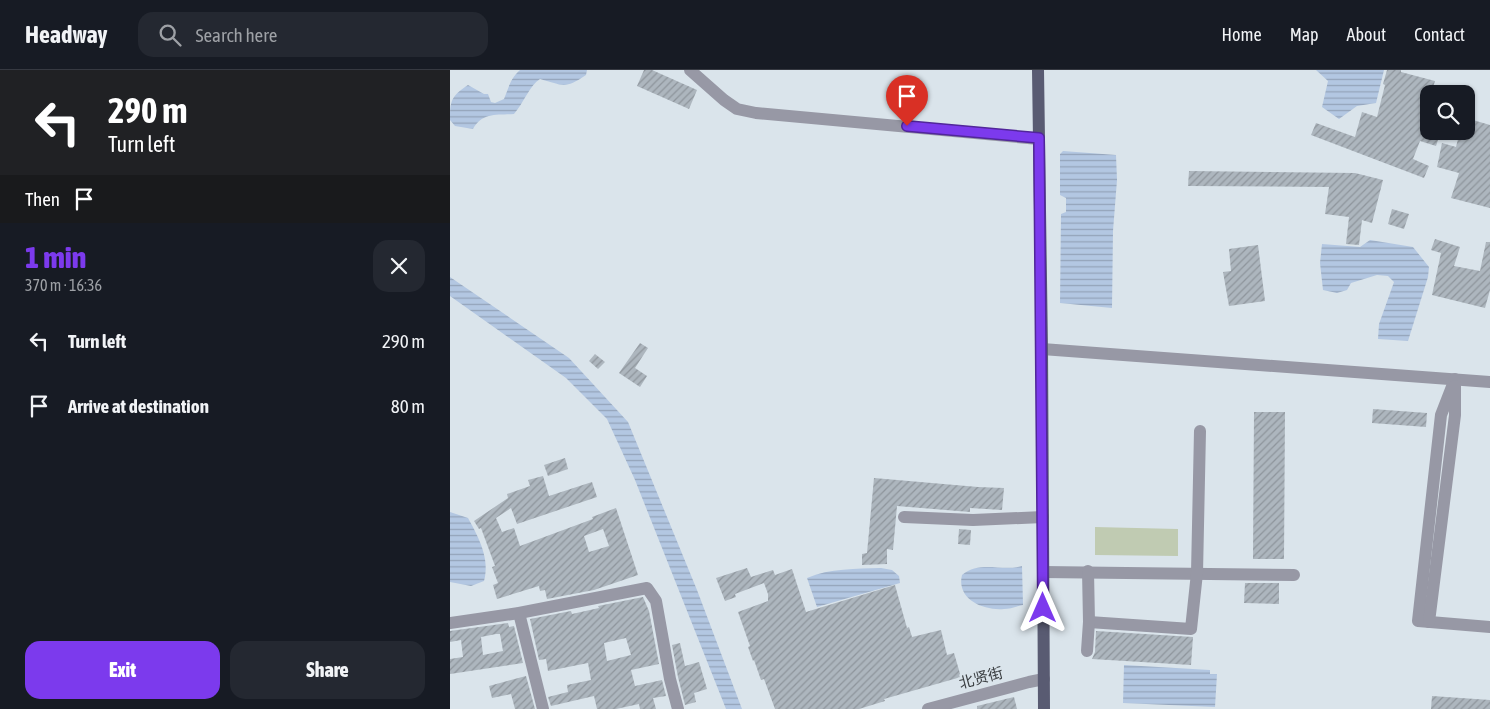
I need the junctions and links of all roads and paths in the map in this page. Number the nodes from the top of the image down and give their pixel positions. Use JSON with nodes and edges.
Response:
{"nodes":[{"id":1,"x":690,"y":70,"type":"edge"},
{"id":2,"x":1038,"y":70,"type":"edge"},
{"id":3,"x":1039,"y":138,"type":"junction"},
{"id":4,"x":1042,"y":349,"type":"junction"},
{"id":5,"x":1455,"y":379,"type":"junction"},
{"id":6,"x":1490,"y":382,"type":"edge"},
{"id":7,"x":1200,"y":432,"type":"dead end"},
{"id":8,"x":904,"y":516,"type":"dead end"},
{"id":9,"x":1043,"y":517,"type":"junction"},
{"id":10,"x":1043,"y":572,"type":"junction"},
{"id":11,"x":1088,"y":572,"type":"junction"},
{"id":12,"x":1197,"y":573,"type":"junction"},
{"id":13,"x":1294,"y":575,"type":"dead end"},
{"id":14,"x":519,"y":613,"type":"junction"},
{"id":15,"x":1089,"y":622,"type":"junction"},
{"id":16,"x":450,"y":623,"type":"edge"},
{"id":17,"x":1490,"y":627,"type":"edge"},
{"id":18,"x":1087,"y":651,"type":"dead end"},
{"id":19,"x":1044,"y":679,"type":"junction"},
{"id":20,"x":542,"y":709,"type":"edge"},
{"id":21,"x":678,"y":709,"type":"edge"},
{"id":22,"x":928,"y":709,"type":"edge"},
{"id":23,"x":1044,"y":709,"type":"edge"}],
"edges":[{"from":1,"to":3,"type":"street"},
{"from":2,"to":3,"type":"main road"},
{"from":3,"to":4,"type":"main road"},
{"from":4,"to":5,"type":"street"},
{"from":4,"to":9,"type":"main road"},
{"from":5,"to":6,"type":"street"},
{"from":5,"to":17,"type":"street"},
{"from":7,"to":12,"type":"street"},
{"from":8,"to":9,"type":"street"},
{"from":9,"to":10,"type":"main road"},
{"from":10,"to":11,"type":"street"},
{"from":10,"to":19,"type":"main road"},
{"from":11,"to":12,"type":"street"},
{"from":11,"to":15,"type":"street"},
{"from":12,"to":13,"type":"street"},
{"from":12,"to":15,"type":"street"},
{"from":14,"to":16,"type":"street"},
{"from":14,"to":20,"type":"street"},
{"from":14,"to":21,"type":"street"},
{"from":15,"to":18,"type":"street"},
{"from":19,"to":22,"type":"street","name":"北贤街"},
{"from":19,"to":23,"type":"main road"}]}
